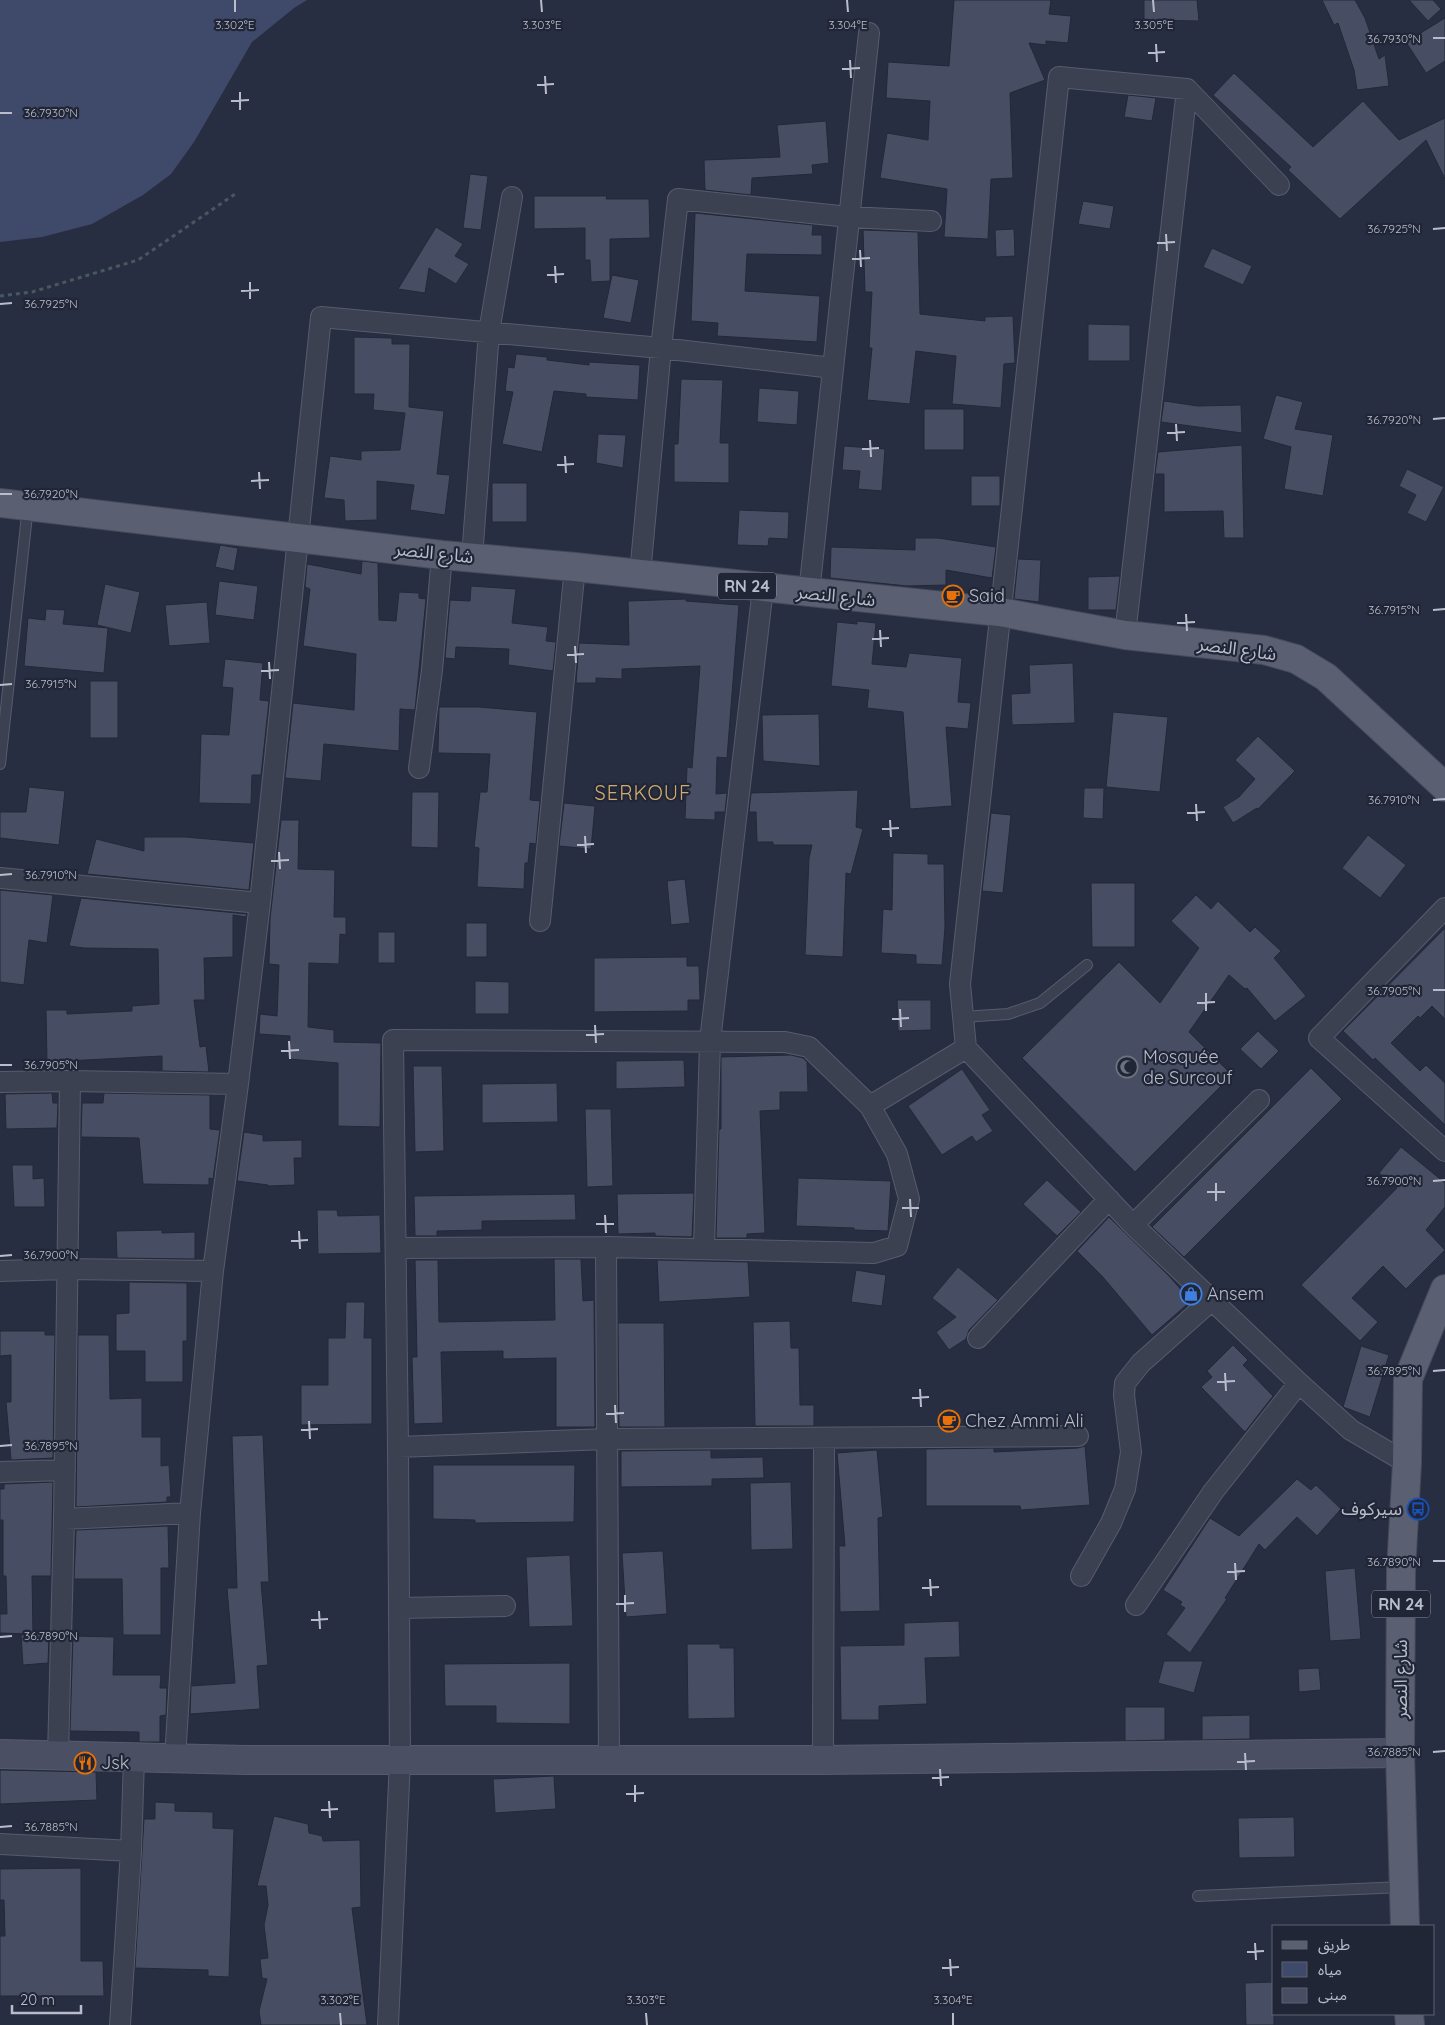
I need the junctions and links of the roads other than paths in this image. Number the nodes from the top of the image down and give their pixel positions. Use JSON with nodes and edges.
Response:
{"nodes":[{"id":1,"x":869,"y":33,"type":"dead end"},
{"id":2,"x":1187,"y":89,"type":"junction"},
{"id":3,"x":1279,"y":185,"type":"dead end"},
{"id":4,"x":512,"y":197,"type":"dead end"},
{"id":5,"x":848,"y":218,"type":"junction"},
{"id":6,"x":931,"y":221,"type":"dead end"},
{"id":7,"x":489,"y":332,"type":"junction"},
{"id":8,"x":661,"y":348,"type":"junction"},
{"id":9,"x":833,"y":368,"type":"junction"},
{"id":10,"x":0,"y":504,"type":"edge"},
{"id":11,"x":28,"y":506,"type":"junction"},
{"id":12,"x":298,"y":538,"type":"junction"},
{"id":13,"x":442,"y":555,"type":"junction"},
{"id":14,"x":472,"y":557,"type":"junction"},
{"id":15,"x":575,"y":566,"type":"junction"},
{"id":16,"x":640,"y":574,"type":"junction"},
{"id":17,"x":763,"y":588,"type":"junction"},
{"id":18,"x":809,"y":593,"type":"junction"},
{"id":19,"x":1000,"y":612,"type":"junction"},
{"id":20,"x":1125,"y":635,"type":"junction"},
{"id":21,"x":0,"y":764,"type":"edge"},
{"id":22,"x":419,"y":768,"type":"dead end"},
{"id":23,"x":1445,"y":787,"type":"edge"},
{"id":24,"x":0,"y":878,"type":"edge"},
{"id":25,"x":260,"y":903,"type":"junction"},
{"id":26,"x":1445,"y":908,"type":"edge"},
{"id":27,"x":540,"y":920,"type":"dead end"},
{"id":28,"x":1087,"y":965,"type":"dead end"},
{"id":29,"x":962,"y":1017,"type":"junction"},
{"id":30,"x":710,"y":1041,"type":"junction"},
{"id":31,"x":966,"y":1048,"type":"junction"},
{"id":32,"x":70,"y":1081,"type":"junction"},
{"id":33,"x":0,"y":1082,"type":"edge"},
{"id":34,"x":238,"y":1084,"type":"junction"},
{"id":35,"x":1259,"y":1100,"type":"dead end"},
{"id":36,"x":870,"y":1106,"type":"junction"},
{"id":37,"x":1445,"y":1151,"type":"edge"},
{"id":38,"x":1108,"y":1199,"type":"junction"},
{"id":39,"x":1133,"y":1225,"type":"junction"},
{"id":40,"x":606,"y":1247,"type":"junction"},
{"id":41,"x":396,"y":1248,"type":"junction"},
{"id":42,"x":704,"y":1248,"type":"junction"},
{"id":43,"x":67,"y":1269,"type":"junction"},
{"id":44,"x":0,"y":1271,"type":"edge"},
{"id":45,"x":213,"y":1271,"type":"junction"},
{"id":46,"x":1445,"y":1289,"type":"edge"},
{"id":47,"x":1212,"y":1300,"type":"junction"},
{"id":48,"x":978,"y":1338,"type":"dead end"},
{"id":49,"x":1300,"y":1383,"type":"junction"},
{"id":50,"x":1078,"y":1436,"type":"dead end"},
{"id":51,"x":824,"y":1439,"type":"junction"},
{"id":52,"x":607,"y":1440,"type":"junction"},
{"id":53,"x":398,"y":1447,"type":"junction"},
{"id":54,"x":1407,"y":1463,"type":"junction"},
{"id":55,"x":65,"y":1470,"type":"junction"},
{"id":56,"x":0,"y":1472,"type":"edge"},
{"id":57,"x":190,"y":1513,"type":"junction"},
{"id":58,"x":64,"y":1519,"type":"junction"},
{"id":59,"x":1081,"y":1576,"type":"dead end"},
{"id":60,"x":1136,"y":1605,"type":"dead end"},
{"id":61,"x":505,"y":1606,"type":"dead end"},
{"id":62,"x":399,"y":1608,"type":"junction"},
{"id":63,"x":1400,"y":1753,"type":"junction"},
{"id":64,"x":0,"y":1754,"type":"edge"},
{"id":65,"x":58,"y":1756,"type":"junction"},
{"id":66,"x":134,"y":1759,"type":"junction"},
{"id":67,"x":175,"y":1759,"type":"junction"},
{"id":68,"x":400,"y":1760,"type":"junction"},
{"id":69,"x":609,"y":1760,"type":"junction"},
{"id":70,"x":822,"y":1760,"type":"junction"},
{"id":71,"x":0,"y":1844,"type":"edge"},
{"id":72,"x":132,"y":1851,"type":"junction"},
{"id":73,"x":1404,"y":1887,"type":"junction"},
{"id":74,"x":1198,"y":1896,"type":"dead end"},
{"id":75,"x":1405,"y":1925,"type":"edge"},
{"id":76,"x":120,"y":2025,"type":"edge"},
{"id":77,"x":388,"y":2025,"type":"edge"}],
"edges":[{"from":1,"to":5,"type":"street"},
{"from":2,"to":3,"type":"street"},
{"from":2,"to":19,"type":"street"},
{"from":2,"to":20,"type":"street"},
{"from":4,"to":7,"type":"street"},
{"from":5,"to":6,"type":"street"},
{"from":5,"to":8,"type":"street"},
{"from":5,"to":9,"type":"street"},
{"from":7,"to":8,"type":"street"},
{"from":7,"to":12,"type":"street"},
{"from":7,"to":14,"type":"street"},
{"from":8,"to":9,"type":"street"},
{"from":8,"to":16,"type":"street"},
{"from":9,"to":18,"type":"street"},
{"from":10,"to":11,"type":"main road","name":"شارع النصر","number":"RN 24"},
{"from":11,"to":12,"type":"main road","name":"شارع النصر","number":"RN 24"},
{"from":11,"to":21,"type":"lane"},
{"from":12,"to":13,"type":"main road","name":"شارع النصر","number":"RN 24"},
{"from":12,"to":25,"type":"street"},
{"from":13,"to":14,"type":"main road","name":"شارع النصر","number":"RN 24"},
{"from":13,"to":22,"type":"street"},
{"from":14,"to":15,"type":"main road","name":"شارع النصر","number":"RN 24"},
{"from":15,"to":16,"type":"main road","name":"شارع النصر","number":"RN 24"},
{"from":15,"to":27,"type":"street"},
{"from":16,"to":17,"type":"main road","name":"شارع النصر","number":"RN 24"},
{"from":17,"to":18,"type":"main road","name":"شارع النصر","number":"RN 24"},
{"from":17,"to":30,"type":"street"},
{"from":18,"to":19,"type":"main road","name":"شارع النصر","number":"RN 24"},
{"from":19,"to":20,"type":"main road","name":"شارع النصر","number":"RN 24"},
{"from":19,"to":29,"type":"street"},
{"from":20,"to":23,"type":"main road","name":"شارع النصر","number":"RN 24"},
{"from":24,"to":25,"type":"street"},
{"from":25,"to":34,"type":"street"},
{"from":26,"to":37,"type":"street"},
{"from":28,"to":29,"type":"lane"},
{"from":29,"to":31,"type":"street"},
{"from":30,"to":36,"type":"street"},
{"from":30,"to":41,"type":"street"},
{"from":30,"to":42,"type":"street"},
{"from":31,"to":36,"type":"street"},
{"from":31,"to":38,"type":"street"},
{"from":32,"to":33,"type":"street"},
{"from":32,"to":34,"type":"street"},
{"from":32,"to":43,"type":"street"},
{"from":34,"to":45,"type":"street"},
{"from":35,"to":39,"type":"street"},
{"from":36,"to":42,"type":"street"},
{"from":38,"to":39,"type":"street"},
{"from":38,"to":48,"type":"street"},
{"from":39,"to":47,"type":"street"},
{"from":40,"to":41,"type":"street"},
{"from":40,"to":42,"type":"street"},
{"from":40,"to":52,"type":"street"},
{"from":41,"to":53,"type":"street"},
{"from":43,"to":44,"type":"street"},
{"from":43,"to":45,"type":"street"},
{"from":43,"to":55,"type":"street"},
{"from":45,"to":57,"type":"street"},
{"from":46,"to":54,"type":"main road","name":"شارع النصر","number":"RN 24"},
{"from":47,"to":49,"type":"street"},
{"from":47,"to":59,"type":"street"},
{"from":49,"to":54,"type":"street"},
{"from":49,"to":60,"type":"street"},
{"from":50,"to":51,"type":"street"},
{"from":51,"to":52,"type":"street"},
{"from":51,"to":70,"type":"street"},
{"from":52,"to":53,"type":"street"},
{"from":52,"to":69,"type":"street"},
{"from":53,"to":62,"type":"street"},
{"from":54,"to":63,"type":"main road","name":"شارع النصر","number":"RN 24"},
{"from":55,"to":56,"type":"street"},
{"from":55,"to":58,"type":"street"},
{"from":57,"to":58,"type":"street"},
{"from":57,"to":67,"type":"street"},
{"from":58,"to":65,"type":"street"},
{"from":61,"to":62,"type":"street"},
{"from":62,"to":68,"type":"street"},
{"from":63,"to":70,"type":"main road"},
{"from":63,"to":73,"type":"main road","name":"شارع النصر","number":"RN 24"},
{"from":64,"to":65,"type":"main road"},
{"from":65,"to":66,"type":"main road"},
{"from":66,"to":67,"type":"main road"},
{"from":66,"to":72,"type":"street"},
{"from":67,"to":68,"type":"main road"},
{"from":68,"to":69,"type":"main road"},
{"from":68,"to":77,"type":"street"},
{"from":69,"to":70,"type":"main road"},
{"from":71,"to":72,"type":"street"},
{"from":72,"to":76,"type":"street"},
{"from":73,"to":74,"type":"lane"},
{"from":73,"to":75,"type":"main road","name":"شارع النصر","number":"RN 24"}]}
